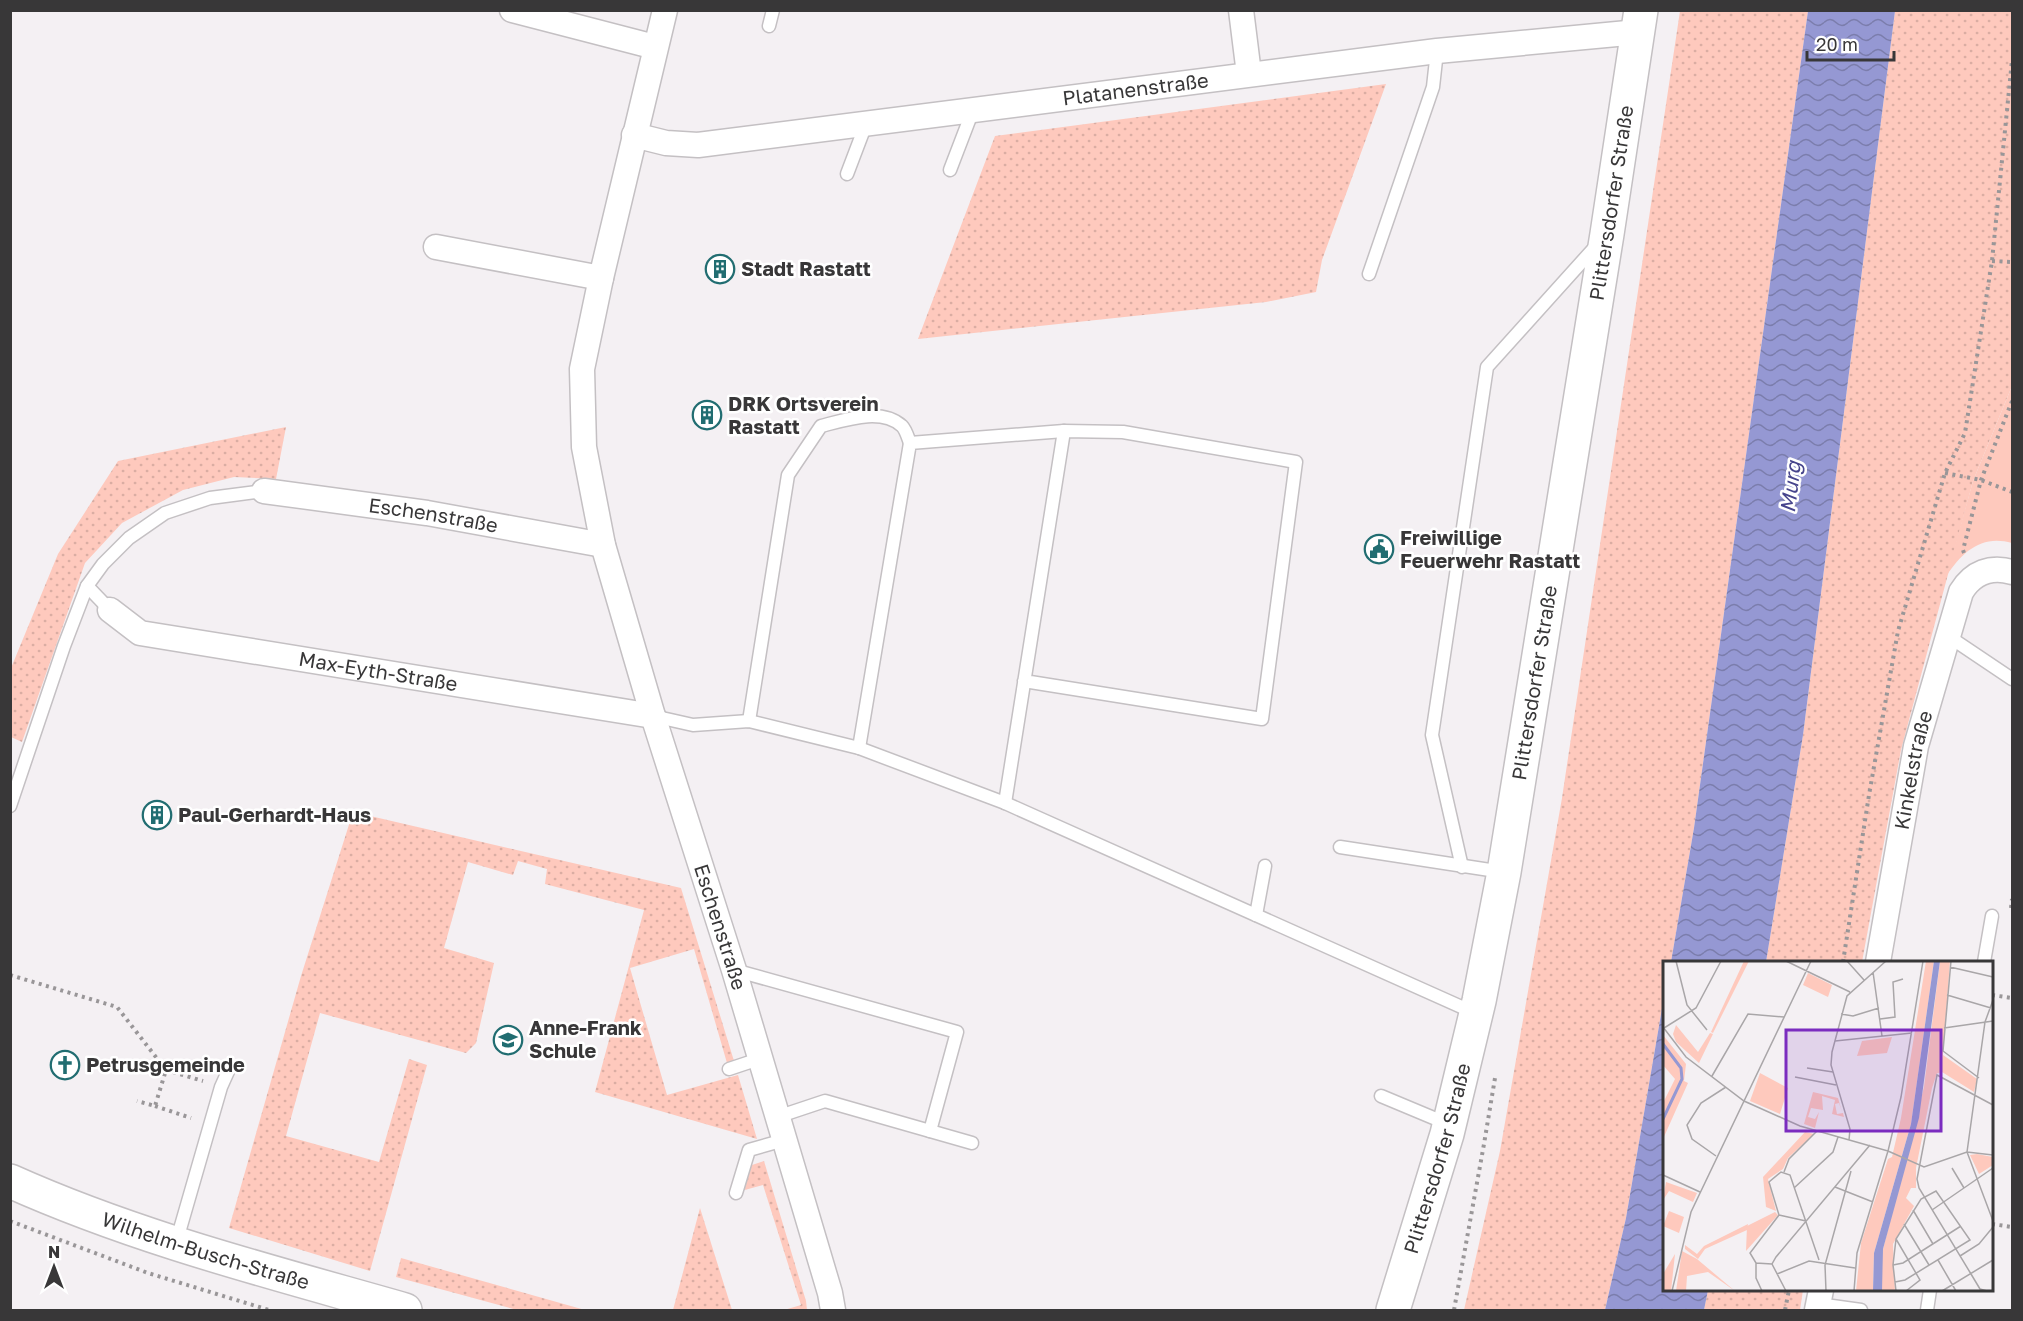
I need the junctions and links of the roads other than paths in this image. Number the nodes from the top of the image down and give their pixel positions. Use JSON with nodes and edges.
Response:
{"nodes":[{"id":1,"x":512,"y":10,"type":"edge"},
{"id":2,"x":665,"y":10,"type":"edge"},
{"id":3,"x":773,"y":10,"type":"edge"},
{"id":4,"x":1241,"y":10,"type":"edge"},
{"id":5,"x":1639,"y":21,"type":"edge"},
{"id":6,"x":769,"y":26,"type":"dead end"},
{"id":7,"x":655,"y":47,"type":"junction"},
{"id":8,"x":1437,"y":51,"type":"junction"},
{"id":9,"x":1249,"y":74,"type":"junction"},
{"id":10,"x":973,"y":110,"type":"junction"},
{"id":11,"x":866,"y":124,"type":"junction"},
{"id":12,"x":634,"y":135,"type":"junction"},
{"id":13,"x":950,"y":170,"type":"dead end"},
{"id":14,"x":847,"y":174,"type":"dead end"},
{"id":15,"x":1607,"y":234,"type":"junction"},
{"id":16,"x":436,"y":247,"type":"dead end"},
{"id":17,"x":1369,"y":274,"type":"dead end"},
{"id":18,"x":601,"y":278,"type":"junction"},
{"id":19,"x":1064,"y":431,"type":"junction"},
{"id":20,"x":910,"y":443,"type":"junction"},
{"id":21,"x":264,"y":491,"type":"joint"},
{"id":22,"x":603,"y":545,"type":"junction"},
{"id":23,"x":2013,"y":572,"type":"edge"},
{"id":24,"x":87,"y":586,"type":"junction"},
{"id":25,"x":110,"y":610,"type":"joint"},
{"id":26,"x":1948,"y":636,"type":"junction"},
{"id":27,"x":2013,"y":679,"type":"edge"},
{"id":28,"x":1024,"y":681,"type":"junction"},
{"id":29,"x":653,"y":716,"type":"junction"},
{"id":30,"x":749,"y":721,"type":"junction"},
{"id":31,"x":859,"y":748,"type":"junction"},
{"id":32,"x":1005,"y":803,"type":"junction"},
{"id":33,"x":10,"y":806,"type":"edge"},
{"id":34,"x":1340,"y":847,"type":"dead end"},
{"id":35,"x":1265,"y":866,"type":"dead end"},
{"id":36,"x":1462,"y":867,"type":"junction"},
{"id":37,"x":1504,"y":872,"type":"junction"},
{"id":38,"x":1256,"y":915,"type":"junction"},
{"id":39,"x":1992,"y":916,"type":"dead end"},
{"id":40,"x":1878,"y":961,"type":"edge"},
{"id":41,"x":1984,"y":961,"type":"edge"},
{"id":42,"x":734,"y":970,"type":"junction"},
{"id":43,"x":1476,"y":1014,"type":"junction"},
{"id":44,"x":759,"y":1059,"type":"junction"},
{"id":45,"x":230,"y":1067,"type":"dead end"},
{"id":46,"x":729,"y":1069,"type":"dead end"},
{"id":47,"x":1381,"y":1096,"type":"dead end"},
{"id":48,"x":777,"y":1117,"type":"junction"},
{"id":49,"x":1449,"y":1124,"type":"junction"},
{"id":50,"x":930,"y":1131,"type":"junction"},
{"id":51,"x":784,"y":1140,"type":"junction"},
{"id":52,"x":972,"y":1143,"type":"dead end"},
{"id":53,"x":10,"y":1181,"type":"edge"},
{"id":54,"x":736,"y":1193,"type":"dead end"},
{"id":55,"x":176,"y":1244,"type":"junction"},
{"id":56,"x":1930,"y":1291,"type":"edge"},
{"id":57,"x":1819,"y":1301,"type":"edge"},
{"id":58,"x":404,"y":1310,"type":"edge"},
{"id":59,"x":833,"y":1311,"type":"edge"},
{"id":60,"x":1393,"y":1311,"type":"edge"},
{"id":61,"x":1861,"y":1311,"type":"edge"},
{"id":62,"x":1927,"y":1311,"type":"edge"}],
"edges":[{"from":1,"to":7,"type":"street"},
{"from":2,"to":7,"type":"street","name":"Eschenstraße"},
{"from":3,"to":6,"type":"lane"},
{"from":4,"to":9,"type":"street"},
{"from":5,"to":8,"type":"street","name":"Platanenstraße"},
{"from":5,"to":15,"type":"street","name":"Plittersdorfer Straße"},
{"from":7,"to":12,"type":"street","name":"Eschenstraße"},
{"from":8,"to":9,"type":"street","name":"Platanenstraße"},
{"from":8,"to":17,"type":"lane"},
{"from":9,"to":10,"type":"street","name":"Platanenstraße"},
{"from":10,"to":11,"type":"street","name":"Platanenstraße"},
{"from":10,"to":13,"type":"lane"},
{"from":11,"to":12,"type":"street","name":"Platanenstraße"},
{"from":11,"to":14,"type":"lane"},
{"from":12,"to":18,"type":"street","name":"Eschenstraße"},
{"from":15,"to":36,"type":"lane"},
{"from":15,"to":37,"type":"street","name":"Plittersdorfer Straße"},
{"from":16,"to":18,"type":"street"},
{"from":18,"to":22,"type":"street","name":"Eschenstraße"},
{"from":19,"to":20,"type":"lane"},
{"from":19,"to":28,"type":"lane"},
{"from":19,"to":28,"type":"lane"},
{"from":20,"to":30,"type":"lane"},
{"from":20,"to":31,"type":"lane"},
{"from":21,"to":22,"type":"street","name":"Eschenstraße"},
{"from":21,"to":24,"type":"lane"},
{"from":22,"to":29,"type":"street","name":"Eschenstraße"},
{"from":23,"to":26,"type":"street","name":"Kinkelstraße"},
{"from":24,"to":25,"type":"lane"},
{"from":24,"to":33,"type":"lane"},
{"from":25,"to":29,"type":"street","name":"Max-Eyth-Straße"},
{"from":26,"to":27,"type":"lane"},
{"from":26,"to":40,"type":"street","name":"Kinkelstraße"},
{"from":28,"to":32,"type":"lane"},
{"from":29,"to":30,"type":"lane"},
{"from":29,"to":42,"type":"street","name":"Eschenstraße"},
{"from":30,"to":31,"type":"lane"},
{"from":31,"to":32,"type":"lane"},
{"from":32,"to":38,"type":"lane"},
{"from":34,"to":36,"type":"lane"},
{"from":35,"to":38,"type":"lane"},
{"from":36,"to":37,"type":"lane"},
{"from":37,"to":43,"type":"street","name":"Plittersdorfer Straße"},
{"from":38,"to":43,"type":"lane"},
{"from":39,"to":41,"type":"lane"},
{"from":42,"to":44,"type":"street","name":"Eschenstraße"},
{"from":42,"to":50,"type":"lane"},
{"from":43,"to":49,"type":"street","name":"Plittersdorfer Straße"},
{"from":44,"to":46,"type":"lane"},
{"from":44,"to":48,"type":"street","name":"Eschenstraße"},
{"from":45,"to":55,"type":"lane"},
{"from":47,"to":49,"type":"lane"},
{"from":48,"to":50,"type":"lane"},
{"from":48,"to":51,"type":"street","name":"Eschenstraße"},
{"from":49,"to":60,"type":"street","name":"Plittersdorfer Straße"},
{"from":50,"to":52,"type":"lane"},
{"from":51,"to":54,"type":"lane"},
{"from":51,"to":59,"type":"street","name":"Eschenstraße"},
{"from":53,"to":55,"type":"street","name":"Wilhelm-Busch-Straße"},
{"from":55,"to":58,"type":"street","name":"Wilhelm-Busch-Straße"},
{"from":56,"to":62,"type":"lane"},
{"from":57,"to":61,"type":"lane"}]}
